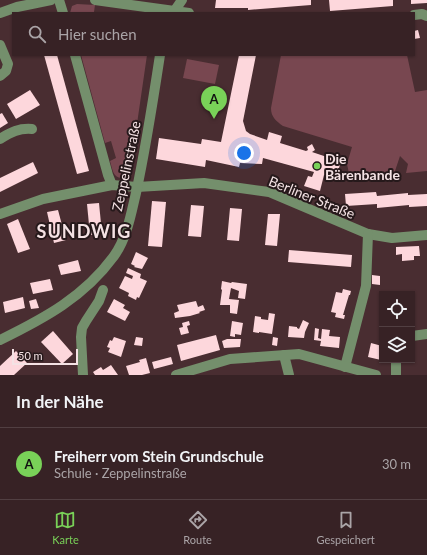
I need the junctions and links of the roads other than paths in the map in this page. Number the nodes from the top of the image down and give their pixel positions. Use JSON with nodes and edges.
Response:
{"nodes":[{"id":1,"x":51,"y":0,"type":"edge"},
{"id":2,"x":59,"y":0,"type":"edge"},
{"id":3,"x":95,"y":0,"type":"edge"},
{"id":4,"x":182,"y":0,"type":"edge"},
{"id":5,"x":63,"y":12,"type":"edge"},
{"id":6,"x":173,"y":12,"type":"edge"},
{"id":7,"x":0,"y":13,"type":"edge"},
{"id":8,"x":415,"y":15,"type":"edge"},
{"id":9,"x":427,"y":16,"type":"edge"},
{"id":10,"x":0,"y":45,"type":"edge"},
{"id":11,"x":75,"y":56,"type":"edge"},
{"id":12,"x":160,"y":56,"type":"edge"},
{"id":13,"x":0,"y":76,"type":"edge"},
{"id":14,"x":32,"y":129,"type":"dead end"},
{"id":15,"x":0,"y":139,"type":"edge"},
{"id":16,"x":112,"y":185,"type":"junction"},
{"id":17,"x":137,"y":187,"type":"junction"},
{"id":18,"x":0,"y":214,"type":"edge"},
{"id":19,"x":368,"y":234,"type":"junction"},
{"id":20,"x":427,"y":235,"type":"edge"},
{"id":21,"x":100,"y":284,"type":"junction"},
{"id":22,"x":427,"y":334,"type":"edge"},
{"id":23,"x":415,"y":336,"type":"edge"},
{"id":24,"x":2,"y":337,"type":"edge"},
{"id":25,"x":284,"y":355,"type":"junction"},
{"id":26,"x":396,"y":363,"type":"edge"},
{"id":27,"x":345,"y":367,"type":"junction"},
{"id":28,"x":83,"y":375,"type":"edge"},
{"id":29,"x":176,"y":375,"type":"edge"},
{"id":30,"x":289,"y":375,"type":"edge"},
{"id":31,"x":376,"y":375,"type":"edge"},
{"id":32,"x":396,"y":375,"type":"edge"}],
"edges":[{"from":1,"to":7,"type":"street"},
{"from":2,"to":5,"type":"street"},
{"from":3,"to":6,"type":"street"},
{"from":4,"to":6,"type":"street"},
{"from":8,"to":9,"type":"street"},
{"from":10,"to":13,"type":"street"},
{"from":11,"to":16,"type":"street"},
{"from":12,"to":17,"type":"street","name":"Zeppelinstraße"},
{"from":14,"to":15,"type":"street"},
{"from":16,"to":17,"type":"street","name":"Berliner Straße"},
{"from":16,"to":18,"type":"street","name":"Berliner Straße"},
{"from":17,"to":19,"type":"street","name":"Berliner Straße"},
{"from":17,"to":21,"type":"street","name":"Zeppelinstraße"},
{"from":19,"to":20,"type":"street","name":"Berliner Straße"},
{"from":19,"to":27,"type":"street"},
{"from":21,"to":24,"type":"street","name":"Zeppelinstraße"},
{"from":21,"to":28,"type":"street"},
{"from":22,"to":23,"type":"street"},
{"from":25,"to":27,"type":"street"},
{"from":25,"to":29,"type":"street"},
{"from":25,"to":30,"type":"street"},
{"from":26,"to":32,"type":"street"},
{"from":27,"to":31,"type":"street"}]}
